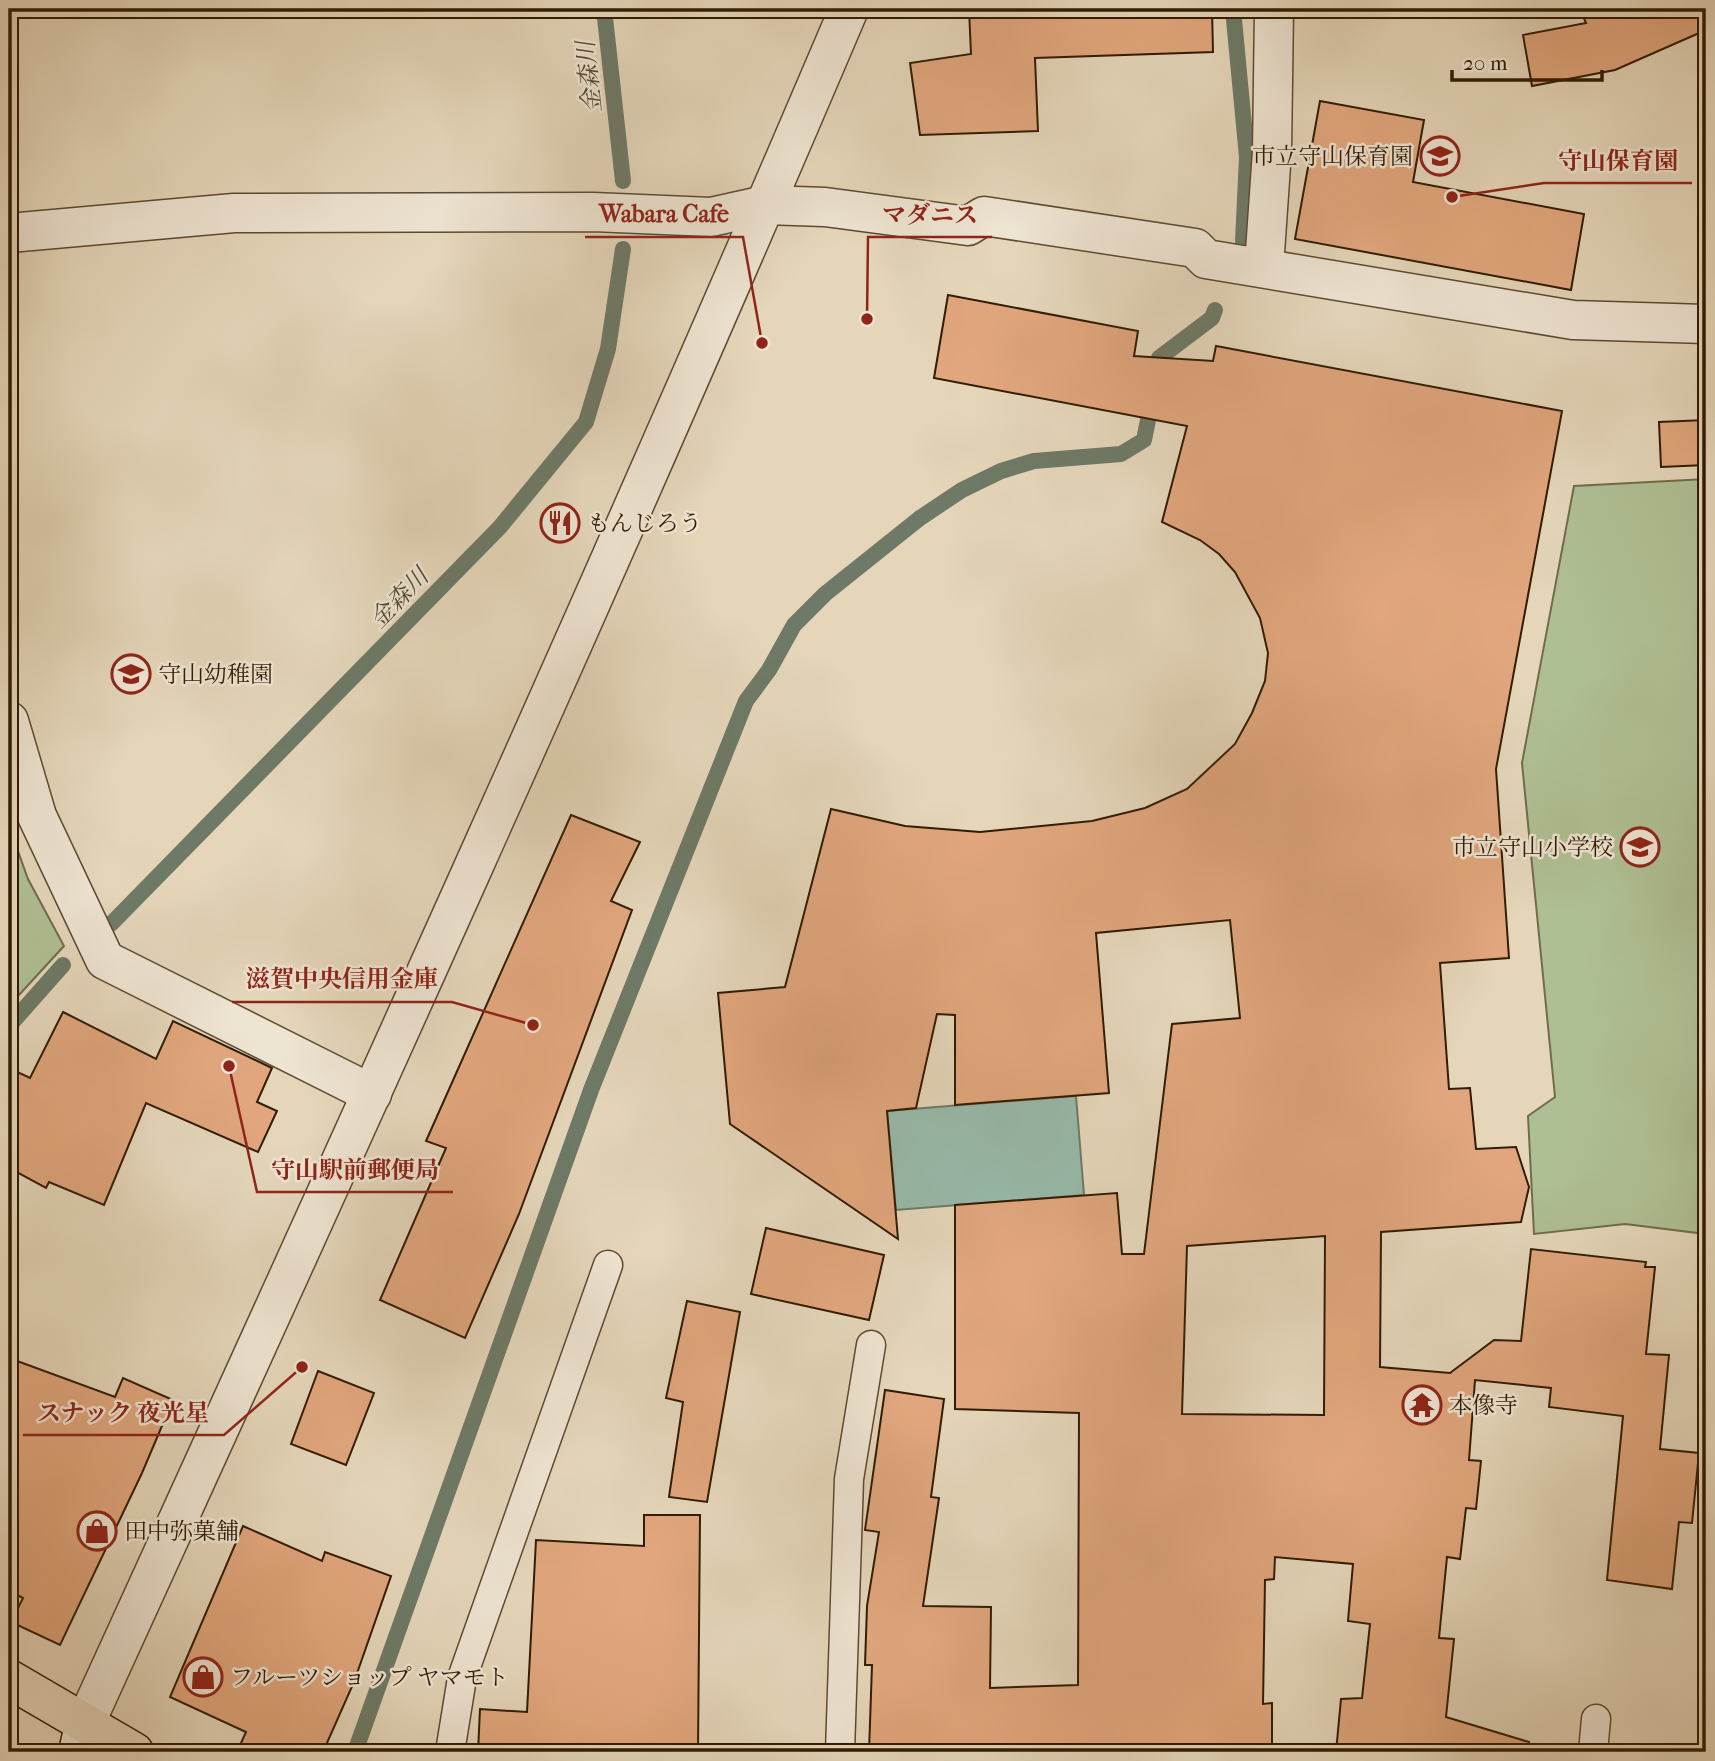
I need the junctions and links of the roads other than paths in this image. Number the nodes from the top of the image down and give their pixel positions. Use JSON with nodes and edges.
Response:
{"nodes":[{"id":1,"x":849,"y":9,"type":"edge"},
{"id":2,"x":1274,"y":9,"type":"edge"},
{"id":3,"x":765,"y":205,"type":"junction"},
{"id":4,"x":9,"y":233,"type":"edge"},
{"id":5,"x":1264,"y":267,"type":"junction"},
{"id":6,"x":1706,"y":324,"type":"edge"},
{"id":7,"x":11,"y":735,"type":"edge"},
{"id":8,"x":372,"y":1094,"type":"junction"},
{"id":9,"x":608,"y":1265,"type":"dead end"},
{"id":10,"x":871,"y":1345,"type":"dead end"},
{"id":11,"x":9,"y":1679,"type":"edge"},
{"id":12,"x":1596,"y":1719,"type":"dead end"},
{"id":13,"x":81,"y":1739,"type":"edge"},
{"id":14,"x":134,"y":1752,"type":"edge"},
{"id":15,"x":450,"y":1752,"type":"edge"},
{"id":16,"x":841,"y":1752,"type":"edge"},
{"id":17,"x":1593,"y":1752,"type":"edge"}],
"edges":[{"from":1,"to":3,"type":"street"},
{"from":2,"to":5,"type":"street"},
{"from":3,"to":4,"type":"street"},
{"from":3,"to":5,"type":"street"},
{"from":3,"to":8,"type":"street"},
{"from":5,"to":6,"type":"street"},
{"from":7,"to":8,"type":"street"},
{"from":8,"to":13,"type":"street"},
{"from":9,"to":15,"type":"lane"},
{"from":10,"to":16,"type":"lane"},
{"from":11,"to":13,"type":"main road"},
{"from":12,"to":17,"type":"lane"},
{"from":13,"to":14,"type":"main road"}]}
